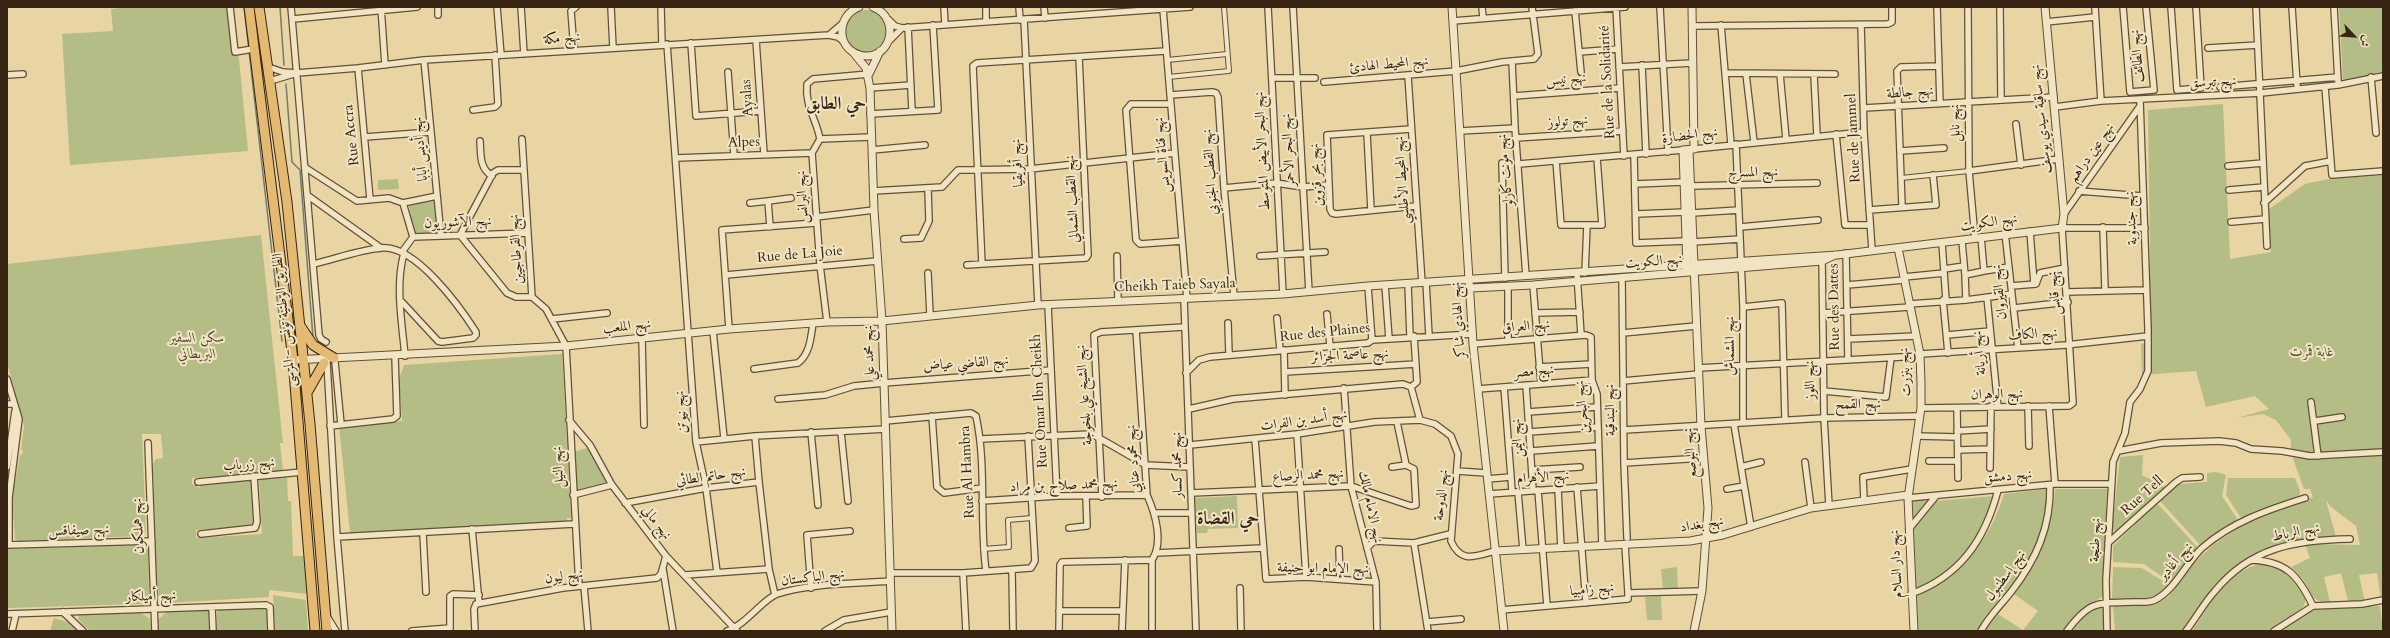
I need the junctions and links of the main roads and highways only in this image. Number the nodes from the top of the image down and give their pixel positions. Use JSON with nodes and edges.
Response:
{"nodes":[{"id":1,"x":249,"y":7,"type":"edge"},
{"id":2,"x":259,"y":7,"type":"edge"},
{"id":3,"x":301,"y":326,"type":"junction"},
{"id":4,"x":307,"y":392,"type":"junction"},
{"id":5,"x":315,"y":631,"type":"edge"},
{"id":6,"x":327,"y":631,"type":"edge"}],
"edges":[{"from":1,"to":5,"type":"highway","name":"الطريق الوطنية تونس - المرسى"},
{"from":2,"to":3,"type":"highway","name":"الطريق الوطنية تونس - المرسى"},
{"from":3,"to":4,"type":"highway","name":"الطريق الوطنية تونس - المرسى"},
{"from":3,"to":4,"type":"highway"},
{"from":4,"to":6,"type":"highway","name":"الطريق الوطنية تونس - المرسى"}]}
